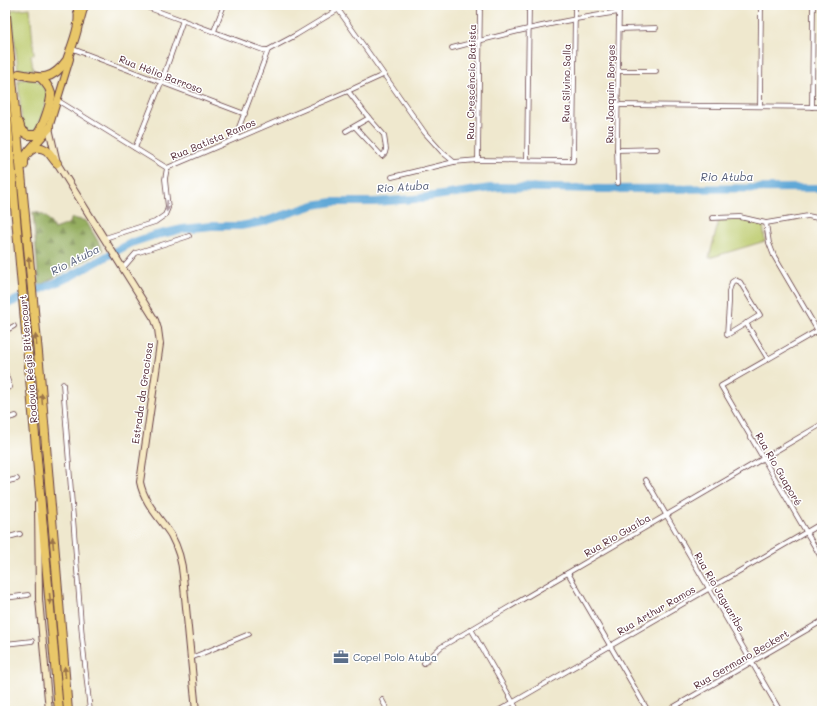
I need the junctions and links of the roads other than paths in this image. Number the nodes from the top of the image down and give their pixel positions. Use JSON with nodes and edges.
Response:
{"nodes":[{"id":1,"x":5,"y":5,"type":"edge"},
{"id":2,"x":76,"y":5,"type":"edge"},
{"id":3,"x":85,"y":5,"type":"edge"},
{"id":4,"x":141,"y":5,"type":"edge"},
{"id":5,"x":224,"y":5,"type":"edge"},
{"id":6,"x":335,"y":5,"type":"edge"},
{"id":7,"x":480,"y":5,"type":"edge"},
{"id":8,"x":529,"y":5,"type":"edge"},
{"id":9,"x":575,"y":5,"type":"edge"},
{"id":10,"x":619,"y":5,"type":"edge"},
{"id":11,"x":761,"y":5,"type":"edge"},
{"id":12,"x":813,"y":5,"type":"edge"},
{"id":13,"x":150,"y":7,"type":"edge"},
{"id":14,"x":339,"y":10,"type":"junction"},
{"id":15,"x":619,"y":12,"type":"junction"},
{"id":16,"x":575,"y":18,"type":"junction"},
{"id":17,"x":183,"y":20,"type":"junction"},
{"id":18,"x":529,"y":28,"type":"junction"},
{"id":19,"x":656,"y":28,"type":"dead end"},
{"id":20,"x":619,"y":29,"type":"junction"},
{"id":21,"x":214,"y":31,"type":"junction"},
{"id":22,"x":75,"y":33,"type":"junction"},
{"id":23,"x":480,"y":40,"type":"junction"},
{"id":24,"x":452,"y":48,"type":"dead end"},
{"id":25,"x":72,"y":49,"type":"junction"},
{"id":26,"x":268,"y":50,"type":"junction"},
{"id":27,"x":619,"y":71,"type":"junction"},
{"id":28,"x":656,"y":71,"type":"dead end"},
{"id":29,"x":19,"y":74,"type":"dead end"},
{"id":30,"x":383,"y":75,"type":"junction"},
{"id":31,"x":41,"y":78,"type":"junction"},
{"id":32,"x":161,"y":83,"type":"junction"},
{"id":33,"x":348,"y":91,"type":"junction"},
{"id":34,"x":5,"y":92,"type":"edge"},
{"id":35,"x":57,"y":100,"type":"junction"},
{"id":36,"x":619,"y":105,"type":"junction"},
{"id":37,"x":760,"y":106,"type":"junction"},
{"id":38,"x":812,"y":107,"type":"junction"},
{"id":39,"x":822,"y":107,"type":"edge"},
{"id":40,"x":16,"y":111,"type":"junction"},
{"id":41,"x":245,"y":114,"type":"junction"},
{"id":42,"x":369,"y":118,"type":"junction"},
{"id":43,"x":355,"y":127,"type":"junction"},
{"id":44,"x":49,"y":128,"type":"junction"},
{"id":45,"x":346,"y":131,"type":"dead end"},
{"id":46,"x":235,"y":138,"type":"junction"},
{"id":47,"x":5,"y":146,"type":"edge"},
{"id":48,"x":135,"y":148,"type":"junction"},
{"id":49,"x":657,"y":149,"type":"dead end"},
{"id":50,"x":617,"y":150,"type":"junction"},
{"id":51,"x":28,"y":152,"type":"junction"},
{"id":52,"x":527,"y":159,"type":"junction"},
{"id":53,"x":478,"y":160,"type":"junction"},
{"id":54,"x":454,"y":162,"type":"junction"},
{"id":55,"x":57,"y":163,"type":"junction"},
{"id":56,"x":167,"y":168,"type":"junction"},
{"id":57,"x":392,"y":177,"type":"dead end"},
{"id":58,"x":618,"y":183,"type":"dead end"},
{"id":59,"x":712,"y":218,"type":"dead end"},
{"id":60,"x":822,"y":219,"type":"edge"},
{"id":61,"x":766,"y":223,"type":"junction"},
{"id":62,"x":189,"y":236,"type":"dead end"},
{"id":63,"x":107,"y":241,"type":"junction"},
{"id":64,"x":18,"y":244,"type":"junction"},
{"id":65,"x":27,"y":244,"type":"junction"},
{"id":66,"x":123,"y":268,"type":"junction"},
{"id":67,"x":746,"y":324,"type":"junction"},
{"id":68,"x":14,"y":326,"type":"dead end"},
{"id":69,"x":820,"y":329,"type":"edge"},
{"id":70,"x":5,"y":331,"type":"edge"},
{"id":71,"x":822,"y":338,"type":"edge"},
{"id":72,"x":768,"y":359,"type":"junction"},
{"id":73,"x":5,"y":372,"type":"edge"},
{"id":74,"x":63,"y":384,"type":"dead end"},
{"id":75,"x":5,"y":389,"type":"edge"},
{"id":76,"x":16,"y":416,"type":"dead end"},
{"id":77,"x":5,"y":419,"type":"edge"},
{"id":78,"x":822,"y":424,"type":"edge"},
{"id":79,"x":764,"y":458,"type":"junction"},
{"id":80,"x":38,"y":462,"type":"junction"},
{"id":81,"x":17,"y":479,"type":"dead end"},
{"id":82,"x":646,"y":480,"type":"dead end"},
{"id":83,"x":5,"y":482,"type":"edge"},
{"id":84,"x":666,"y":516,"type":"junction"},
{"id":85,"x":822,"y":523,"type":"edge"},
{"id":86,"x":806,"y":532,"type":"junction"},
{"id":87,"x":20,"y":534,"type":"dead end"},
{"id":88,"x":5,"y":538,"type":"edge"},
{"id":89,"x":822,"y":559,"type":"edge"},
{"id":90,"x":568,"y":573,"type":"junction"},
{"id":91,"x":709,"y":589,"type":"junction"},
{"id":92,"x":28,"y":595,"type":"dead end"},
{"id":93,"x":5,"y":598,"type":"edge"},
{"id":94,"x":822,"y":621,"type":"edge"},
{"id":95,"x":471,"y":629,"type":"junction"},
{"id":96,"x":249,"y":634,"type":"dead end"},
{"id":97,"x":32,"y":641,"type":"dead end"},
{"id":98,"x":5,"y":644,"type":"edge"},
{"id":99,"x":610,"y":646,"type":"junction"},
{"id":100,"x":191,"y":658,"type":"junction"},
{"id":101,"x":751,"y":662,"type":"junction"},
{"id":102,"x":424,"y":663,"type":"dead end"},
{"id":103,"x":382,"y":700,"type":"dead end"},
{"id":104,"x":513,"y":702,"type":"junction"},
{"id":105,"x":49,"y":711,"type":"edge"},
{"id":106,"x":59,"y":711,"type":"edge"},
{"id":107,"x":68,"y":711,"type":"edge"},
{"id":108,"x":90,"y":711,"type":"edge"},
{"id":109,"x":196,"y":711,"type":"edge"},
{"id":110,"x":388,"y":711,"type":"edge"},
{"id":111,"x":498,"y":711,"type":"edge"},
{"id":112,"x":518,"y":711,"type":"edge"},
{"id":113,"x":648,"y":711,"type":"edge"},
{"id":114,"x":667,"y":711,"type":"edge"},
{"id":115,"x":780,"y":711,"type":"edge"}],
"edges":[{"from":1,"to":40,"type":"highway","name":"Rodovia Régis Bittencourt"},
{"from":2,"to":22,"type":"highway"},
{"from":3,"to":22,"type":"main road","name":"Estrada da Graciosa"},
{"from":4,"to":13,"type":"street"},
{"from":5,"to":21,"type":"street"},
{"from":6,"to":14,"type":"street"},
{"from":7,"to":23,"type":"street","name":"Rua Crescêncio Batista"},
{"from":8,"to":18,"type":"street"},
{"from":9,"to":16,"type":"street","name":"Rua Silvino Salla"},
{"from":10,"to":15,"type":"street","name":"Rua Joaquim Borges"},
{"from":11,"to":37,"type":"street"},
{"from":12,"to":38,"type":"street"},
{"from":13,"to":17,"type":"street"},
{"from":14,"to":26,"type":"street"},
{"from":14,"to":30,"type":"street"},
{"from":15,"to":16,"type":"street"},
{"from":15,"to":20,"type":"street","name":"Rua Joaquim Borges"},
{"from":16,"to":18,"type":"street"},
{"from":16,"to":52,"type":"street","name":"Rua Silvino Salla"},
{"from":17,"to":21,"type":"street"},
{"from":17,"to":32,"type":"street"},
{"from":18,"to":23,"type":"street"},
{"from":18,"to":52,"type":"street"},
{"from":19,"to":20,"type":"street"},
{"from":20,"to":27,"type":"street","name":"Rua Joaquim Borges"},
{"from":21,"to":26,"type":"street"},
{"from":22,"to":25,"type":"main road","name":"Estrada da Graciosa"},
{"from":22,"to":31,"type":"highway"},
{"from":23,"to":24,"type":"street"},
{"from":23,"to":53,"type":"street","name":"Rua Crescêncio Batista"},
{"from":25,"to":32,"type":"street","name":"Rua Hélio Barroso"},
{"from":25,"to":35,"type":"main road","name":"Estrada da Graciosa"},
{"from":26,"to":41,"type":"street"},
{"from":27,"to":28,"type":"street"},
{"from":27,"to":36,"type":"street","name":"Rua Joaquim Borges"},
{"from":29,"to":31,"type":"highway"},
{"from":30,"to":33,"type":"street","name":"Rua Batista Ramos"},
{"from":30,"to":54,"type":"street"},
{"from":31,"to":40,"type":"highway"},
{"from":32,"to":41,"type":"street","name":"Rua Hélio Barroso"},
{"from":32,"to":48,"type":"street"},
{"from":33,"to":42,"type":"street"},
{"from":33,"to":46,"type":"street","name":"Rua Batista Ramos"},
{"from":34,"to":64,"type":"highway","name":"Rodovia Régis Bittencourt"},
{"from":35,"to":44,"type":"main road","name":"Estrada da Graciosa"},
{"from":35,"to":48,"type":"street","name":"Rua Batista Ramos"},
{"from":36,"to":37,"type":"street"},
{"from":36,"to":50,"type":"street","name":"Rua Joaquim Borges"},
{"from":37,"to":38,"type":"street"},
{"from":38,"to":39,"type":"street"},
{"from":40,"to":65,"type":"highway","name":"Rodovia Régis Bittencourt"},
{"from":41,"to":46,"type":"street"},
{"from":42,"to":43,"type":"street"},
{"from":42,"to":43,"type":"street"},
{"from":43,"to":45,"type":"street"},
{"from":44,"to":51,"type":"highway"},
{"from":44,"to":55,"type":"main road","name":"Estrada da Graciosa"},
{"from":46,"to":56,"type":"street","name":"Rua Batista Ramos"},
{"from":47,"to":64,"type":"highway"},
{"from":48,"to":56,"type":"street","name":"Rua Batista Ramos"},
{"from":49,"to":50,"type":"street"},
{"from":50,"to":58,"type":"street","name":"Rua Joaquim Borges"},
{"from":51,"to":55,"type":"highway"},
{"from":51,"to":65,"type":"highway"},
{"from":52,"to":53,"type":"street"},
{"from":53,"to":54,"type":"street"},
{"from":54,"to":57,"type":"street"},
{"from":55,"to":63,"type":"main road","name":"Estrada da Graciosa"},
{"from":56,"to":63,"type":"street","one_way":true},
{"from":59,"to":61,"type":"street"},
{"from":60,"to":61,"type":"street"},
{"from":61,"to":69,"type":"street"},
{"from":62,"to":66,"type":"street"},
{"from":63,"to":66,"type":"main road","name":"Estrada da Graciosa"},
{"from":64,"to":80,"type":"highway","name":"Rodovia Régis Bittencourt"},
{"from":107,"to":65,"type":"highway","name":"Rodovia Régis Bittencourt","one_way":true},
{"from":66,"to":100,"type":"main road","name":"Estrada da Graciosa"},
{"from":67,"to":67,"type":"street"},
{"from":67,"to":72,"type":"street"},
{"from":68,"to":70,"type":"street"},
{"from":69,"to":71,"type":"street"},
{"from":69,"to":72,"type":"street"},
{"from":72,"to":79,"type":"street","name":"Rua Rio Guaporé"},
{"from":73,"to":75,"type":"street"},
{"from":74,"to":108,"type":"street"},
{"from":76,"to":77,"type":"street"},
{"from":78,"to":79,"type":"street","name":"Rua Rio Guaíba"},
{"from":79,"to":84,"type":"street","name":"Rua Rio Guaíba"},
{"from":79,"to":86,"type":"street","name":"Rua Rio Guaporé"},
{"from":80,"to":105,"type":"main road"},
{"from":80,"to":106,"type":"highway","name":"Rodovia Régis Bittencourt","one_way":true},
{"from":81,"to":83,"type":"street"},
{"from":82,"to":84,"type":"street","name":"Rua Rio Jaguaribe"},
{"from":84,"to":90,"type":"street","name":"Rua Rio Guaíba"},
{"from":84,"to":91,"type":"street","name":"Rua Rio Jaguaribe"},
{"from":85,"to":86,"type":"street","name":"Rua Arthur Ramos"},
{"from":86,"to":89,"type":"street","name":"Rua Rio Guaporé"},
{"from":86,"to":91,"type":"street","name":"Rua Arthur Ramos"},
{"from":87,"to":88,"type":"street"},
{"from":90,"to":95,"type":"street","name":"Rua Rio Guaíba"},
{"from":90,"to":99,"type":"street"},
{"from":91,"to":99,"type":"street","name":"Rua Arthur Ramos"},
{"from":91,"to":101,"type":"street","name":"Rua Rio Jaguaribe"},
{"from":92,"to":93,"type":"street"},
{"from":94,"to":101,"type":"street","name":"Rua Germano Beckert"},
{"from":95,"to":102,"type":"street","name":"Rua Rio Guaíba"},
{"from":95,"to":104,"type":"street"},
{"from":96,"to":100,"type":"street"},
{"from":97,"to":98,"type":"street"},
{"from":99,"to":104,"type":"street","name":"Rua Arthur Ramos"},
{"from":99,"to":113,"type":"street"},
{"from":100,"to":109,"type":"main road","name":"Estrada da Graciosa"},
{"from":101,"to":114,"type":"street","name":"Rua Germano Beckert"},
{"from":101,"to":115,"type":"street","name":"Rua Rio Jaguaribe"},
{"from":103,"to":110,"type":"street"},
{"from":104,"to":111,"type":"street","name":"Rua Arthur Ramos"},
{"from":104,"to":112,"type":"street"}]}
